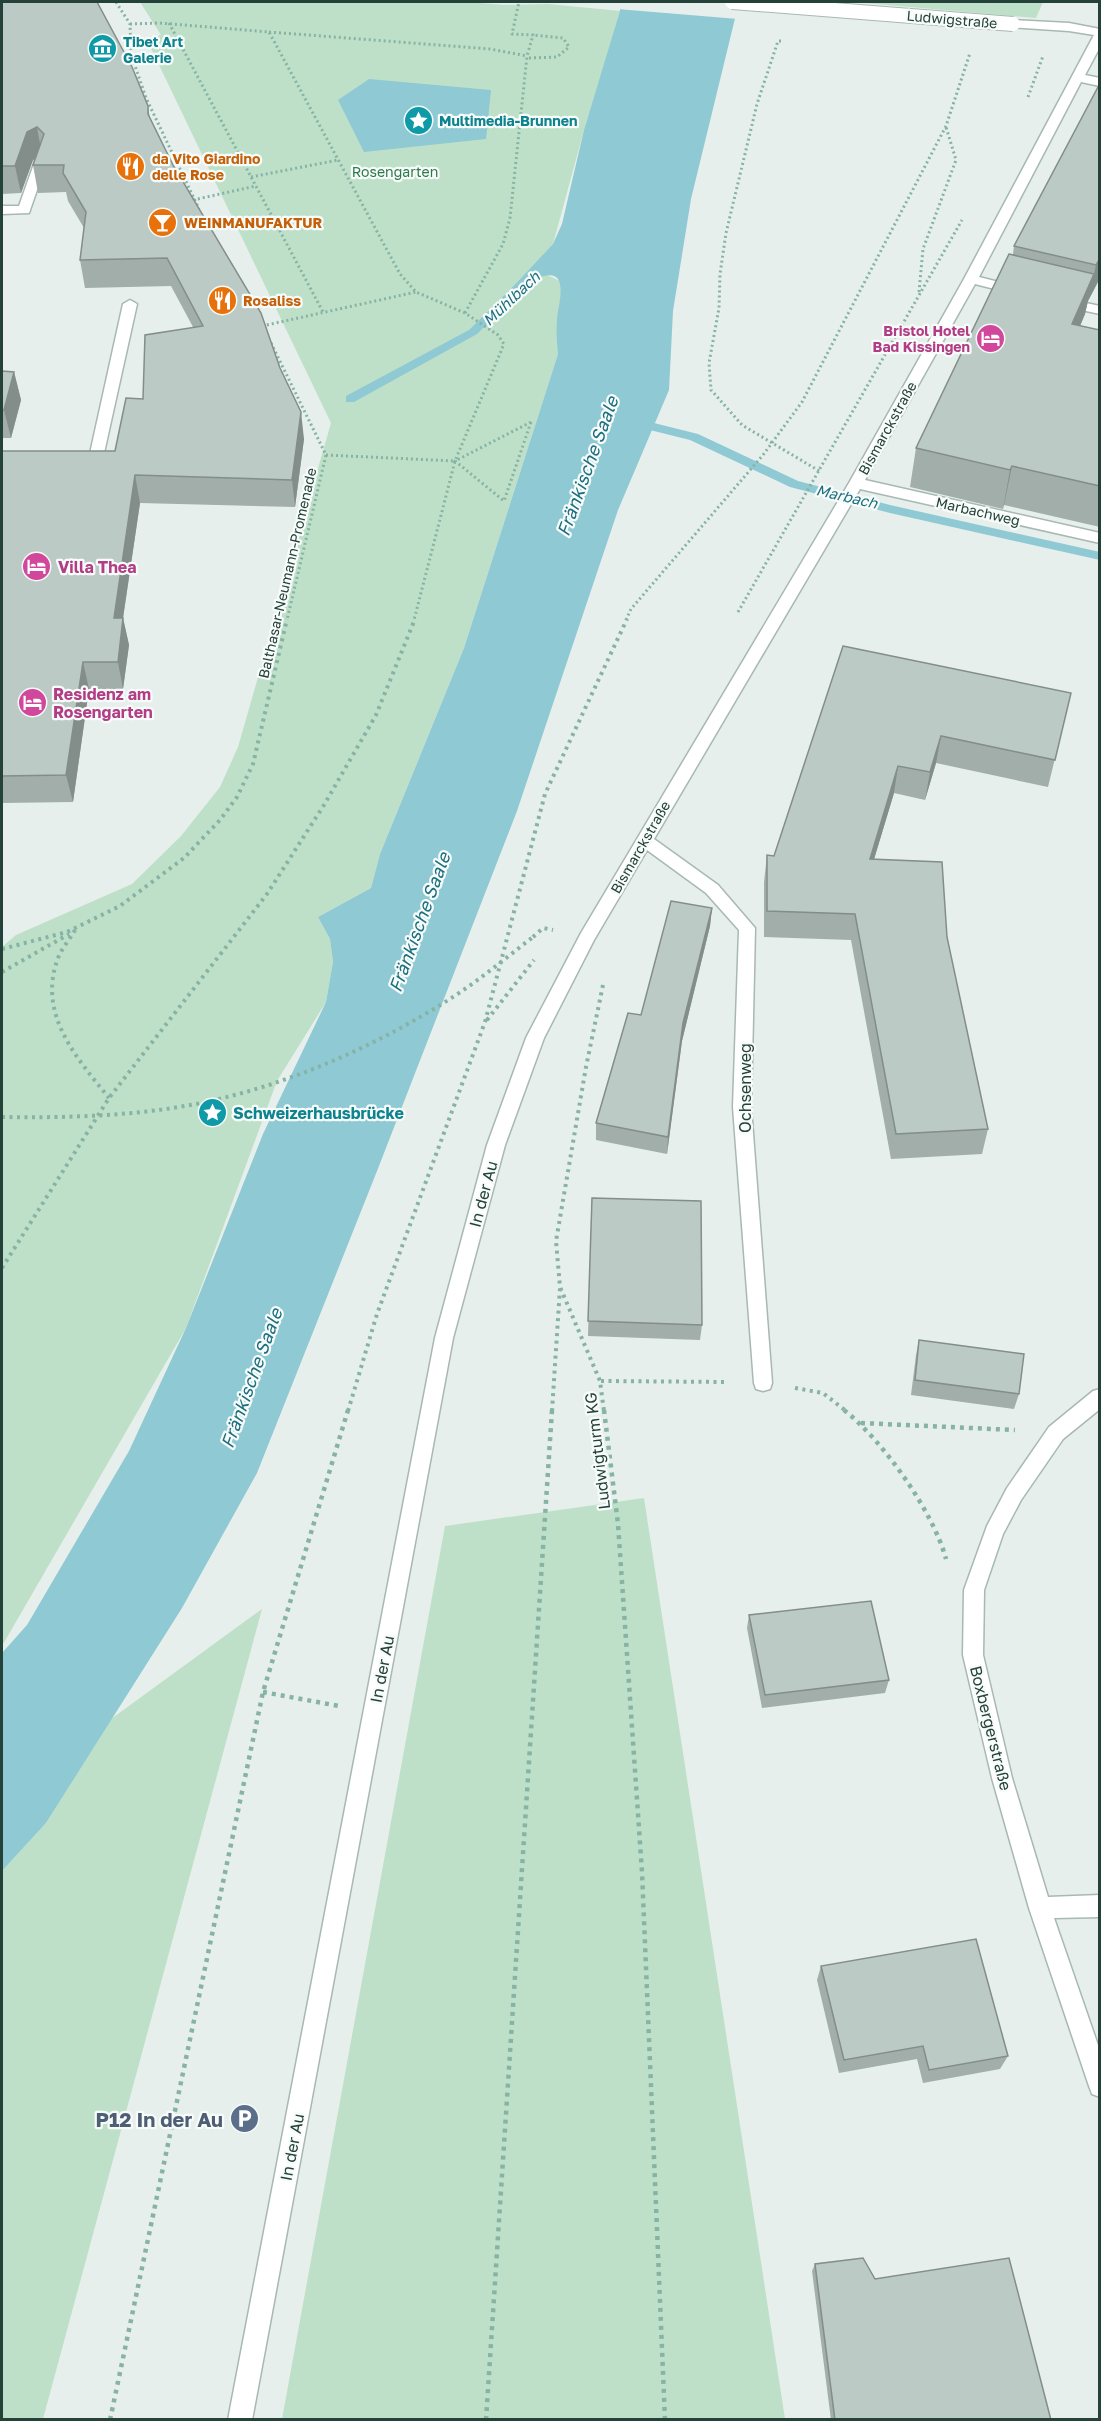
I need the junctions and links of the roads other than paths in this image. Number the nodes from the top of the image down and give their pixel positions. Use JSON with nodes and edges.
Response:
{"nodes":[{"id":1,"x":732,"y":2,"type":"edge"},
{"id":2,"x":1100,"y":34,"type":"edge"},
{"id":3,"x":1077,"y":77,"type":"junction"},
{"id":4,"x":1100,"y":82,"type":"edge"},
{"id":5,"x":41,"y":161,"type":"edge"},
{"id":6,"x":2,"y":210,"type":"edge"},
{"id":7,"x":970,"y":279,"type":"junction"},
{"id":8,"x":1031,"y":294,"type":"edge"},
{"id":9,"x":1054,"y":299,"type":"edge"},
{"id":10,"x":130,"y":304,"type":"dead end"},
{"id":11,"x":1100,"y":310,"type":"edge"},
{"id":12,"x":72,"y":463,"type":"edge"},
{"id":13,"x":856,"y":483,"type":"junction"},
{"id":14,"x":1100,"y":538,"type":"edge"},
{"id":15,"x":644,"y":840,"type":"junction"},
{"id":16,"x":587,"y":937,"type":"joint"},
{"id":17,"x":763,"y":1383,"type":"road end"},
{"id":18,"x":1100,"y":1397,"type":"edge"},
{"id":19,"x":1100,"y":1906,"type":"edge"},
{"id":20,"x":1040,"y":1908,"type":"junction"},
{"id":21,"x":1100,"y":2086,"type":"edge"},
{"id":22,"x":240,"y":2420,"type":"edge"}],
"edges":[{"from":1,"to":2,"type":"street","name":"Ludwigstraße","bridge":true},
{"from":2,"to":3,"type":"street","name":"Bismarckstraße"},
{"from":3,"to":4,"type":"street"},
{"from":3,"to":7,"type":"street","name":"Bismarckstraße"},
{"from":5,"to":6,"type":"street"},
{"from":7,"to":8,"type":"street"},
{"from":7,"to":13,"type":"street","name":"Bismarckstraße"},
{"from":9,"to":11,"type":"street"},
{"from":10,"to":12,"type":"street"},
{"from":13,"to":14,"type":"street","name":"Marbachweg"},
{"from":13,"to":15,"type":"street","name":"Bismarckstraße"},
{"from":15,"to":16,"type":"street","name":"Bismarckstraße"},
{"from":15,"to":17,"type":"street","name":"Ochsenweg"},
{"from":16,"to":22,"type":"street","name":"In der Au"},
{"from":18,"to":20,"type":"street","name":"Boxbergerstraße"},
{"from":19,"to":20,"type":"street"},
{"from":20,"to":21,"type":"street","name":"Boxbergerstraße"}]}
